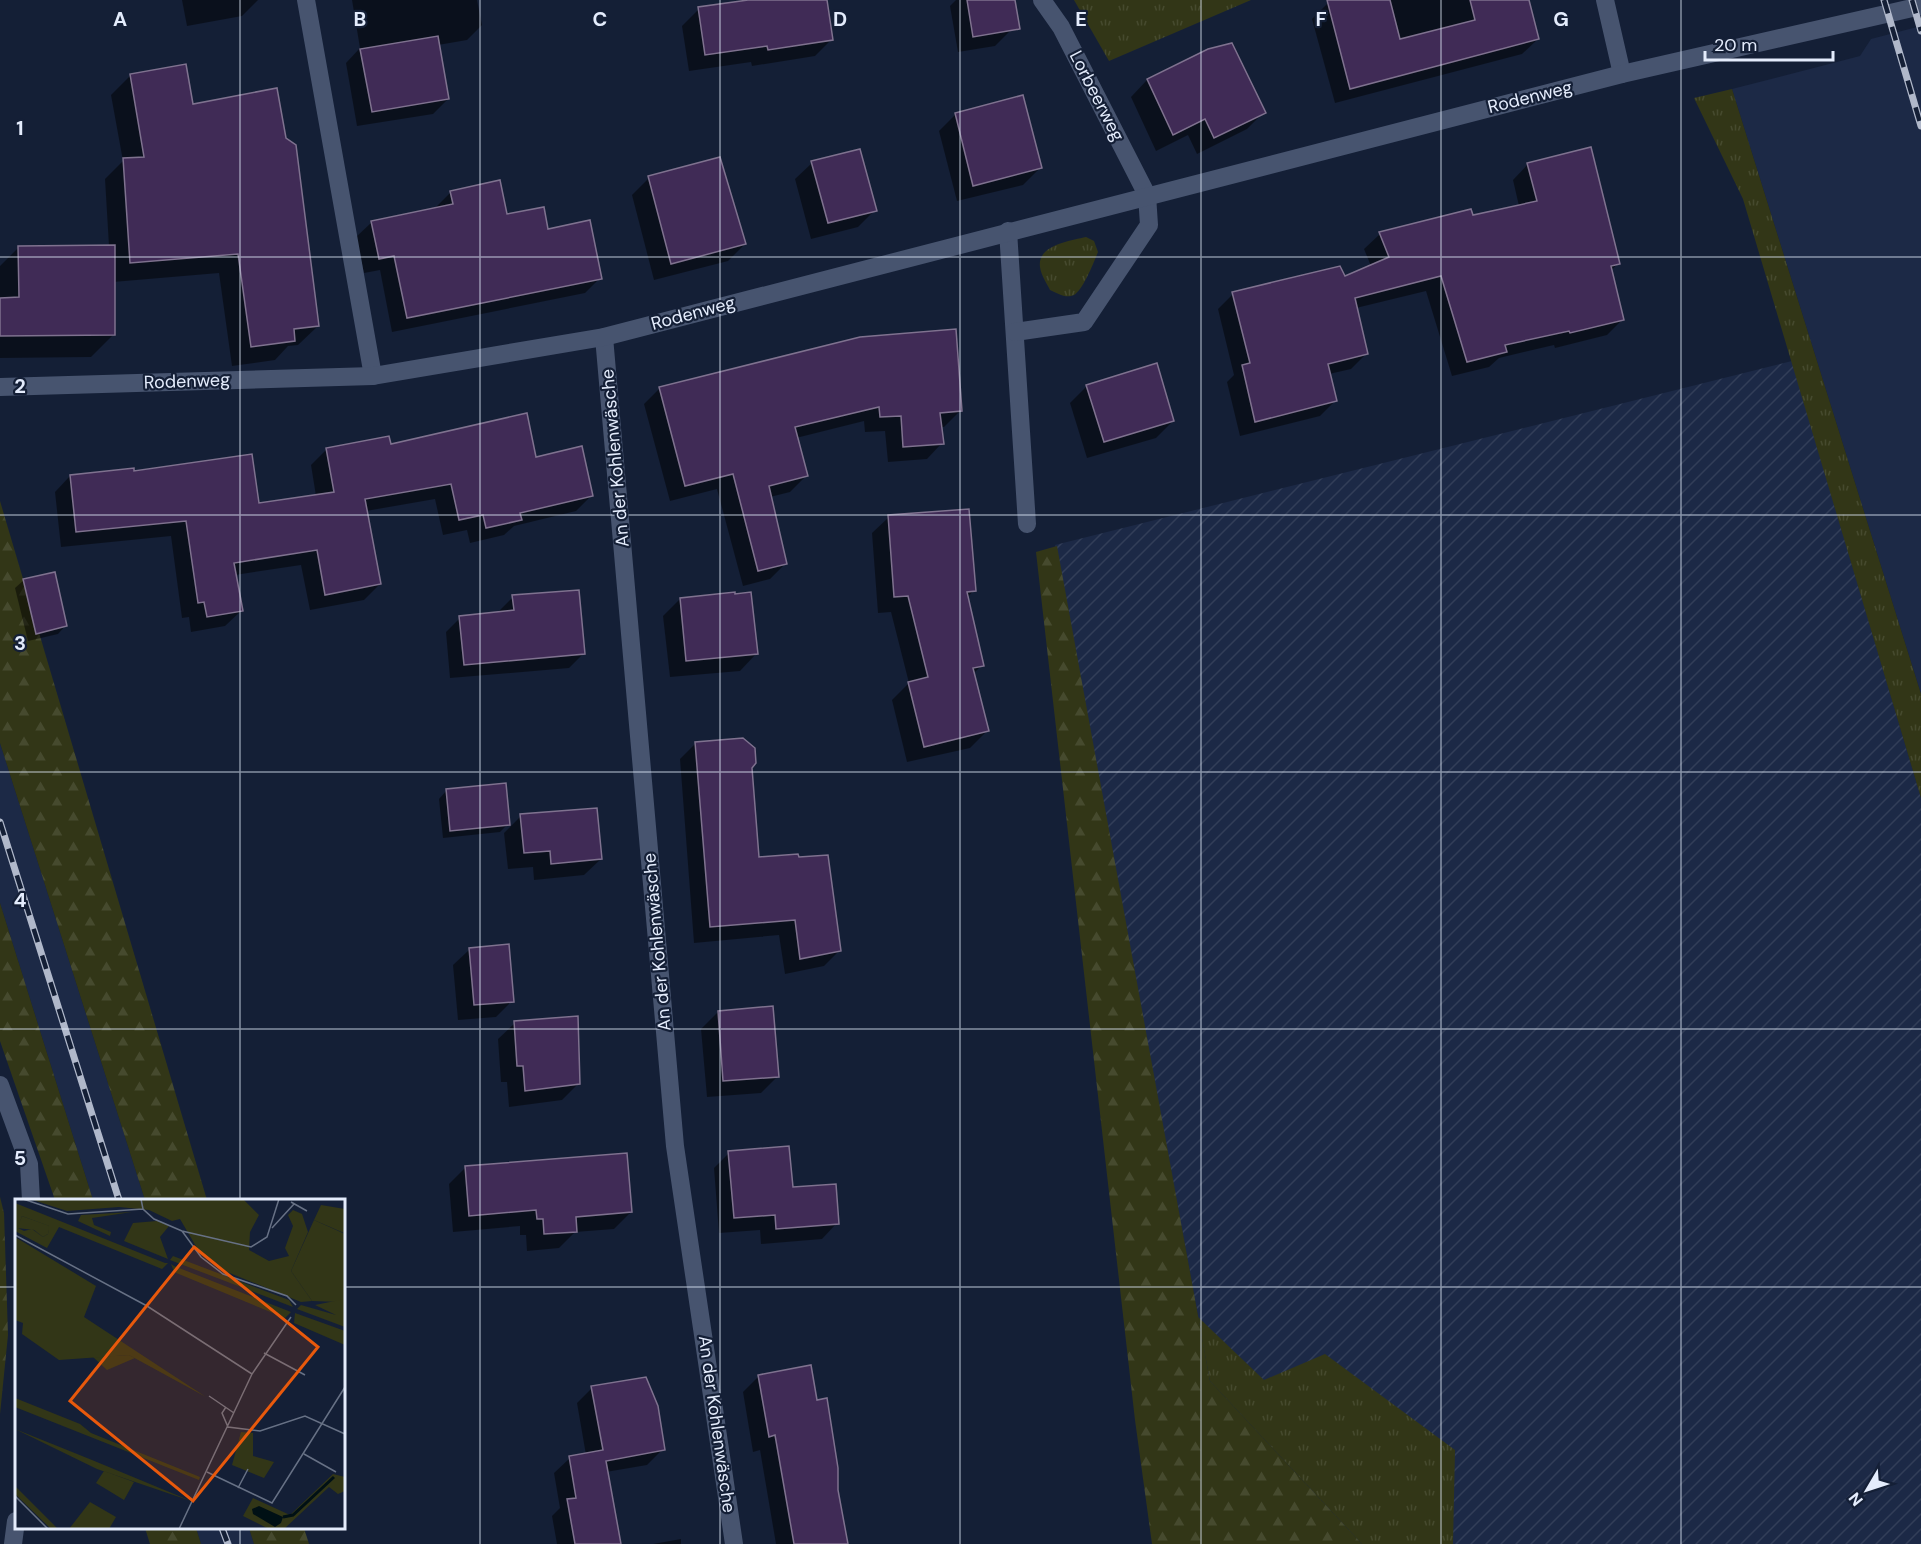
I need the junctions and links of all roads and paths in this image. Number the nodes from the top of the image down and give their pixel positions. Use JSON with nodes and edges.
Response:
{"nodes":[{"id":1,"x":306,"y":0,"type":"edge"},
{"id":2,"x":1041,"y":0,"type":"edge"},
{"id":3,"x":1605,"y":0,"type":"edge"},
{"id":4,"x":1918,"y":7,"type":"edge"},
{"id":5,"x":1622,"y":74,"type":"junction"},
{"id":6,"x":1147,"y":195,"type":"junction"},
{"id":7,"x":1008,"y":231,"type":"junction"},
{"id":8,"x":1015,"y":332,"type":"junction"},
{"id":9,"x":604,"y":337,"type":"junction"},
{"id":10,"x":373,"y":376,"type":"junction"},
{"id":11,"x":0,"y":387,"type":"edge"},
{"id":12,"x":1027,"y":524,"type":"dead end"},
{"id":13,"x":0,"y":1085,"type":"edge"},
{"id":14,"x":32,"y":1199,"type":"edge"},
{"id":15,"x":15,"y":1529,"type":"edge"},
{"id":16,"x":13,"y":1544,"type":"edge"},
{"id":17,"x":734,"y":1544,"type":"edge"}],
"edges":[{"from":1,"to":10,"type":"street"},
{"from":2,"to":6,"type":"street","name":"Lorbeerweg"},
{"from":3,"to":5,"type":"street"},
{"from":4,"to":5,"type":"street","name":"Rodenweg"},
{"from":5,"to":6,"type":"street","name":"Rodenweg"},
{"from":6,"to":7,"type":"street","name":"Rodenweg"},
{"from":6,"to":8,"type":"street"},
{"from":7,"to":8,"type":"street"},
{"from":7,"to":9,"type":"street","name":"Rodenweg"},
{"from":8,"to":12,"type":"street"},
{"from":9,"to":10,"type":"street","name":"Rodenweg"},
{"from":9,"to":17,"type":"street","name":"An der Kohlenwäsche"},
{"from":10,"to":11,"type":"street","name":"Rodenweg"},
{"from":13,"to":14,"type":"street"},
{"from":15,"to":16,"type":"street"}]}
